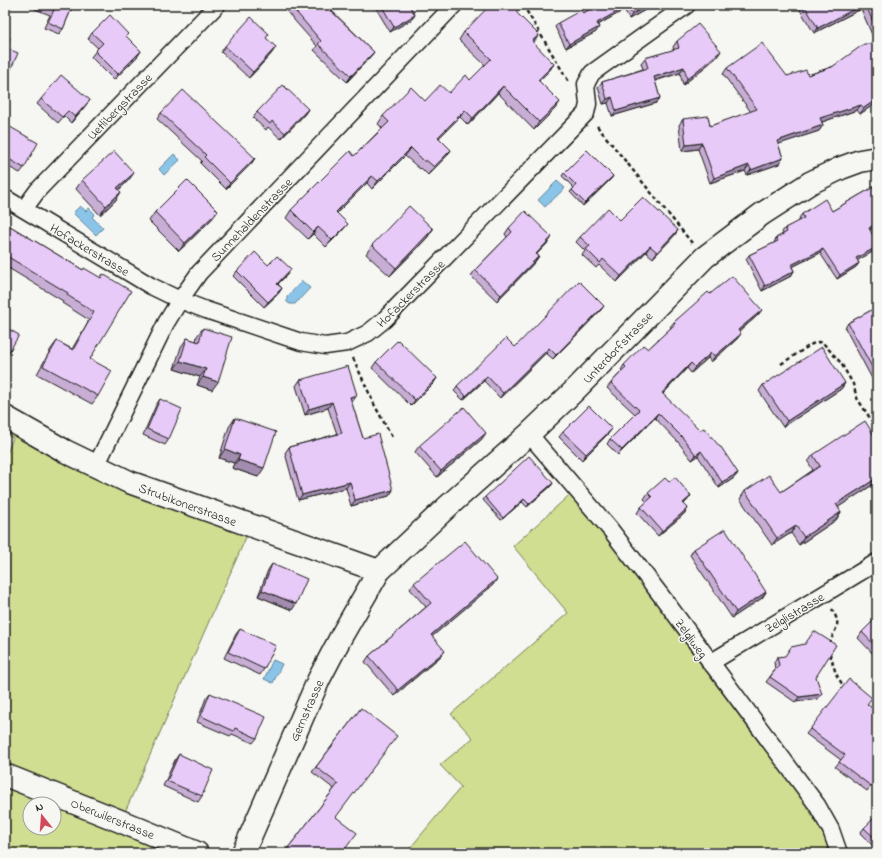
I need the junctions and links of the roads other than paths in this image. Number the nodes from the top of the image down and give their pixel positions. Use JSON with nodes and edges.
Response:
{"nodes":[{"id":1,"x":217,"y":5,"type":"edge"},
{"id":2,"x":454,"y":5,"type":"edge"},
{"id":3,"x":687,"y":5,"type":"edge"},
{"id":4,"x":877,"y":158,"type":"edge"},
{"id":5,"x":5,"y":198,"type":"edge"},
{"id":6,"x":24,"y":209,"type":"junction"},
{"id":7,"x":180,"y":300,"type":"junction"},
{"id":8,"x":5,"y":417,"type":"edge"},
{"id":9,"x":529,"y":434,"type":"junction"},
{"id":10,"x":96,"y":466,"type":"junction"},
{"id":11,"x":877,"y":562,"type":"edge"},
{"id":12,"x":379,"y":571,"type":"junction"},
{"id":13,"x":710,"y":663,"type":"junction"},
{"id":14,"x":5,"y":775,"type":"edge"},
{"id":15,"x":197,"y":853,"type":"edge"},
{"id":16,"x":243,"y":853,"type":"edge"},
{"id":17,"x":839,"y":853,"type":"edge"}],
"edges":[{"from":1,"to":6,"type":"street","name":"Uetlibergstrasse"},
{"from":2,"to":7,"type":"street","name":"Sunnehaldenstrasse"},
{"from":3,"to":7,"type":"street","name":"Hofackerstrasse"},
{"from":4,"to":9,"type":"street","name":"Unterdorfstrasse"},
{"from":5,"to":6,"type":"street","name":"Hofackerstrasse"},
{"from":6,"to":7,"type":"street","name":"Hofackerstrasse"},
{"from":7,"to":10,"type":"street","name":"Sunnehaldenstrasse"},
{"from":8,"to":10,"type":"street","name":"Strubikonerstrasse"},
{"from":9,"to":12,"type":"street","name":"Unterdorfstrasse"},
{"from":9,"to":13,"type":"street","name":"Zelgliweg"},
{"from":10,"to":12,"type":"street","name":"Strubikonerstrasse"},
{"from":11,"to":13,"type":"street","name":"Zelglistrasse"},
{"from":12,"to":16,"type":"street","name":"Gernstrasse"},
{"from":13,"to":17,"type":"street","name":"Zelgliweg"},
{"from":14,"to":15,"type":"street","name":"Oberwilerstrasse"}]}
